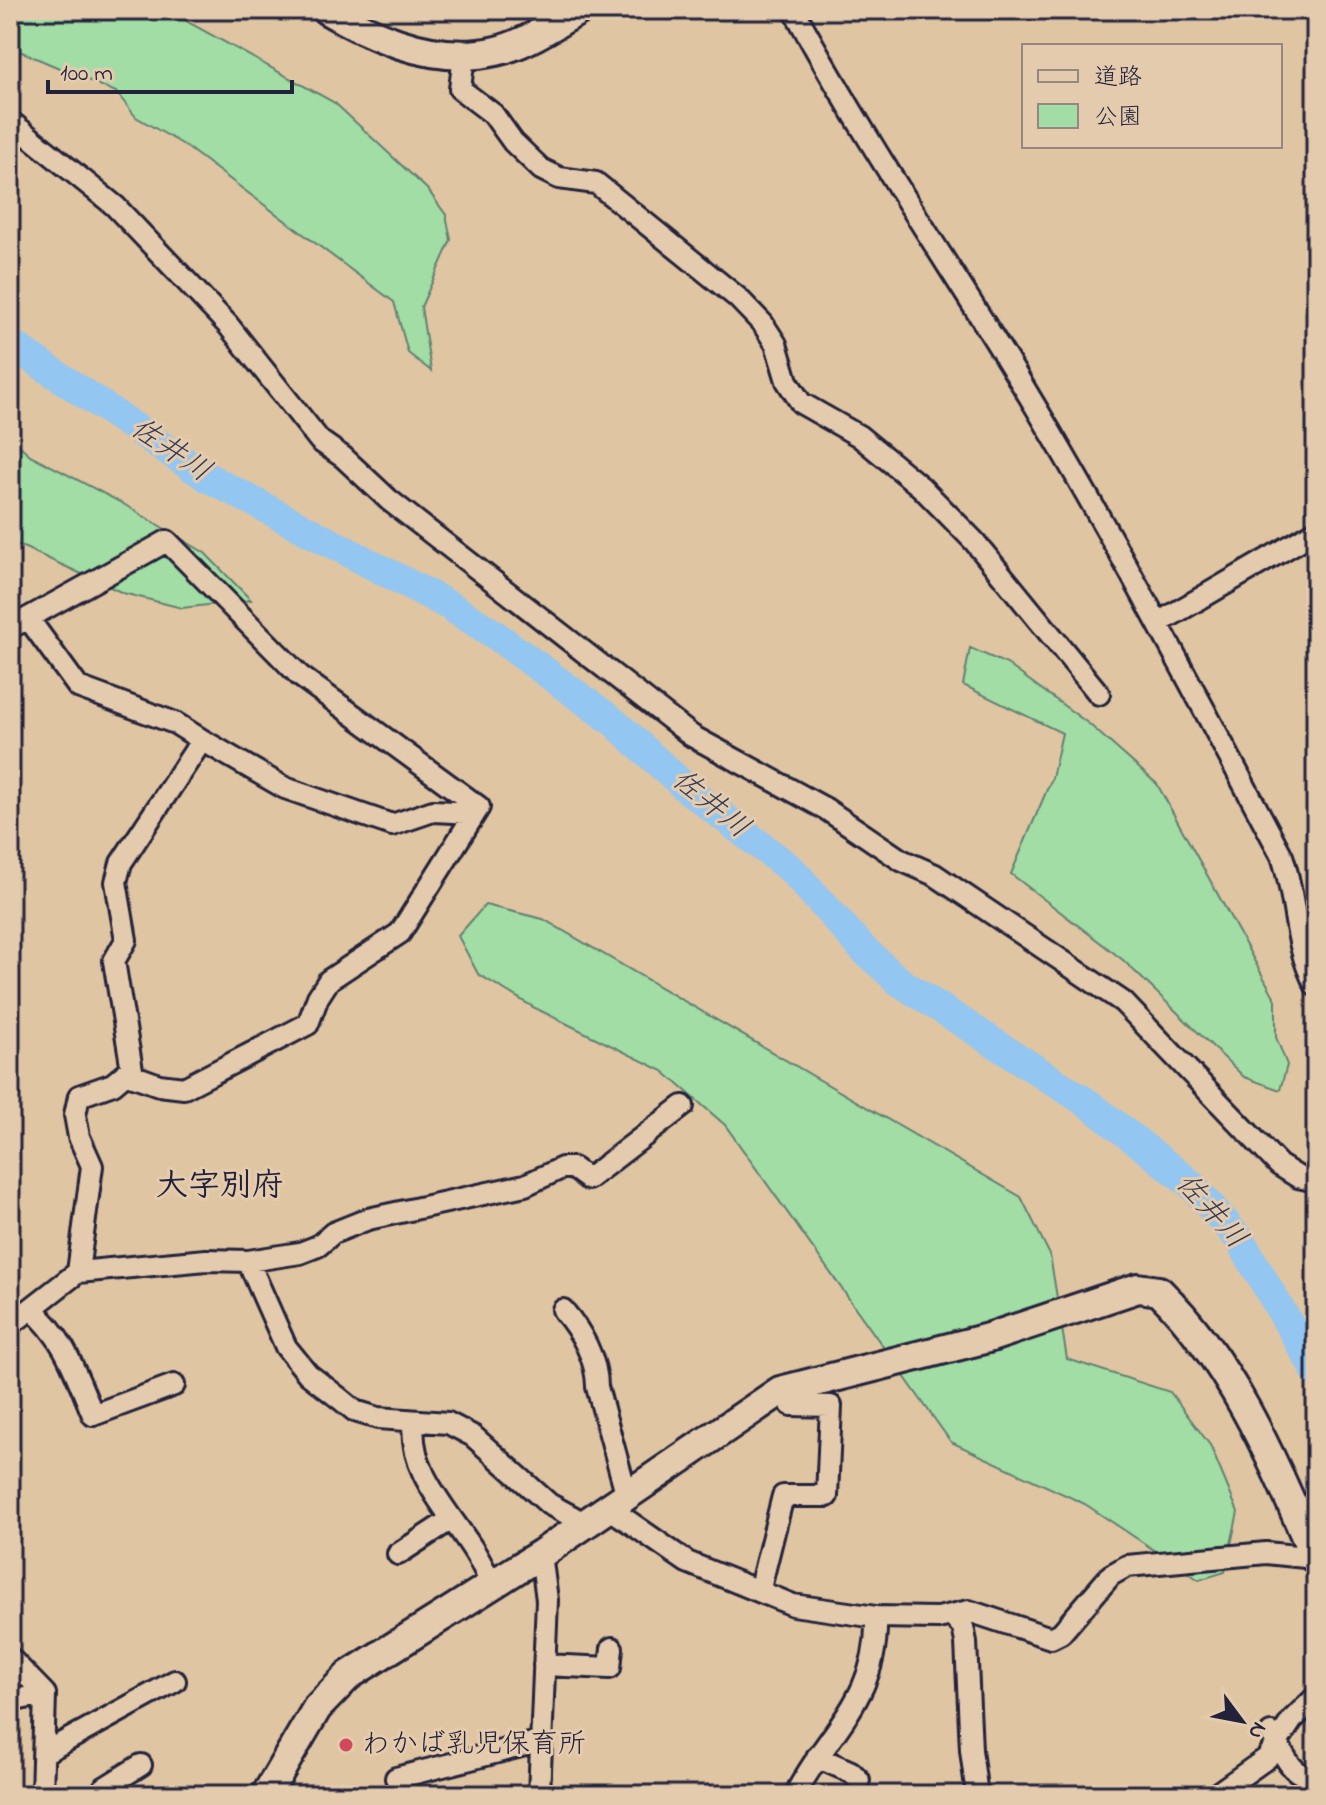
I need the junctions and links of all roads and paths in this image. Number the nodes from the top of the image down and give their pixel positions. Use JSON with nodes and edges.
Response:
{"nodes":[{"id":1,"x":327,"y":10,"type":"edge"},
{"id":2,"x":579,"y":10,"type":"edge"},
{"id":3,"x":794,"y":10,"type":"edge"},
{"id":4,"x":464,"y":55,"type":"junction"},
{"id":5,"x":10,"y":121,"type":"edge"},
{"id":6,"x":1316,"y":531,"type":"edge"},
{"id":7,"x":19,"y":623,"type":"edge"},
{"id":8,"x":1158,"y":623,"type":"junction"},
{"id":9,"x":1099,"y":694,"type":"dead end"},
{"id":10,"x":202,"y":740,"type":"junction"},
{"id":11,"x":475,"y":813,"type":"junction"},
{"id":12,"x":1316,"y":986,"type":"edge"},
{"id":13,"x":133,"y":1076,"type":"junction"},
{"id":14,"x":683,"y":1106,"type":"dead end"},
{"id":15,"x":1316,"y":1181,"type":"edge"},
{"id":16,"x":248,"y":1261,"type":"junction"},
{"id":17,"x":78,"y":1272,"type":"junction"},
{"id":18,"x":563,"y":1310,"type":"dead end"},
{"id":19,"x":18,"y":1312,"type":"edge"},
{"id":20,"x":174,"y":1385,"type":"dead end"},
{"id":21,"x":791,"y":1387,"type":"junction"},
{"id":22,"x":414,"y":1421,"type":"junction"},
{"id":23,"x":618,"y":1502,"type":"junction"},
{"id":24,"x":450,"y":1520,"type":"junction"},
{"id":25,"x":586,"y":1524,"type":"junction"},
{"id":26,"x":398,"y":1554,"type":"dead end"},
{"id":27,"x":541,"y":1554,"type":"junction"},
{"id":28,"x":1316,"y":1559,"type":"edge"},
{"id":29,"x":491,"y":1586,"type":"junction"},
{"id":30,"x":760,"y":1588,"type":"junction"},
{"id":31,"x":952,"y":1615,"type":"junction"},
{"id":32,"x":876,"y":1617,"type":"junction"},
{"id":33,"x":612,"y":1648,"type":"dead end"},
{"id":34,"x":10,"y":1658,"type":"edge"},
{"id":35,"x":544,"y":1665,"type":"junction"},
{"id":36,"x":175,"y":1681,"type":"dead end"},
{"id":37,"x":45,"y":1694,"type":"junction"},
{"id":38,"x":1316,"y":1697,"type":"edge"},
{"id":39,"x":10,"y":1701,"type":"edge"},
{"id":40,"x":1274,"y":1737,"type":"junction"},
{"id":41,"x":541,"y":1741,"type":"junction"},
{"id":42,"x":44,"y":1753,"type":"junction"},
{"id":43,"x":817,"y":1757,"type":"junction"},
{"id":44,"x":141,"y":1765,"type":"dead end"},
{"id":45,"x":1316,"y":1776,"type":"edge"},
{"id":46,"x":396,"y":1778,"type":"dead end"},
{"id":47,"x":859,"y":1780,"type":"dead end"},
{"id":48,"x":101,"y":1793,"type":"edge"},
{"id":49,"x":1219,"y":1794,"type":"edge"},
{"id":50,"x":42,"y":1795,"type":"edge"},
{"id":51,"x":266,"y":1795,"type":"edge"},
{"id":52,"x":539,"y":1795,"type":"edge"},
{"id":53,"x":795,"y":1795,"type":"edge"},
{"id":54,"x":977,"y":1795,"type":"edge"}],
"edges":[{"from":1,"to":4,"type":"street"},
{"from":2,"to":4,"type":"street"},
{"from":3,"to":8,"type":"street"},
{"from":4,"to":9,"type":"street"},
{"from":5,"to":15,"type":"street"},
{"from":6,"to":8,"type":"street"},
{"from":7,"to":10,"type":"street"},
{"from":7,"to":11,"type":"street"},
{"from":8,"to":12,"type":"street"},
{"from":10,"to":11,"type":"street"},
{"from":10,"to":13,"type":"street"},
{"from":11,"to":13,"type":"street"},
{"from":13,"to":17,"type":"street"},
{"from":14,"to":16,"type":"street"},
{"from":16,"to":17,"type":"street"},
{"from":16,"to":22,"type":"street"},
{"from":17,"to":19,"type":"street"},
{"from":18,"to":23,"type":"street"},
{"from":19,"to":20,"type":"street"},
{"from":21,"to":23,"type":"street"},
{"from":21,"to":28,"type":"street"},
{"from":21,"to":30,"type":"street"},
{"from":22,"to":24,"type":"street"},
{"from":22,"to":25,"type":"street"},
{"from":23,"to":25,"type":"street"},
{"from":23,"to":30,"type":"street"},
{"from":24,"to":26,"type":"street"},
{"from":24,"to":29,"type":"street"},
{"from":25,"to":27,"type":"street"},
{"from":27,"to":29,"type":"street"},
{"from":27,"to":35,"type":"street"},
{"from":28,"to":31,"type":"street"},
{"from":29,"to":51,"type":"street"},
{"from":30,"to":32,"type":"street"},
{"from":31,"to":32,"type":"street"},
{"from":31,"to":54,"type":"street"},
{"from":32,"to":43,"type":"street"},
{"from":33,"to":35,"type":"street"},
{"from":34,"to":37,"type":"street"},
{"from":35,"to":41,"type":"street"},
{"from":36,"to":42,"type":"street"},
{"from":37,"to":39,"type":"street"},
{"from":37,"to":42,"type":"street"},
{"from":38,"to":40,"type":"street"},
{"from":40,"to":45,"type":"street"},
{"from":40,"to":49,"type":"street"},
{"from":41,"to":46,"type":"street"},
{"from":41,"to":52,"type":"street"},
{"from":42,"to":50,"type":"street"},
{"from":43,"to":47,"type":"street"},
{"from":43,"to":53,"type":"street"},
{"from":44,"to":48,"type":"street"}]}
